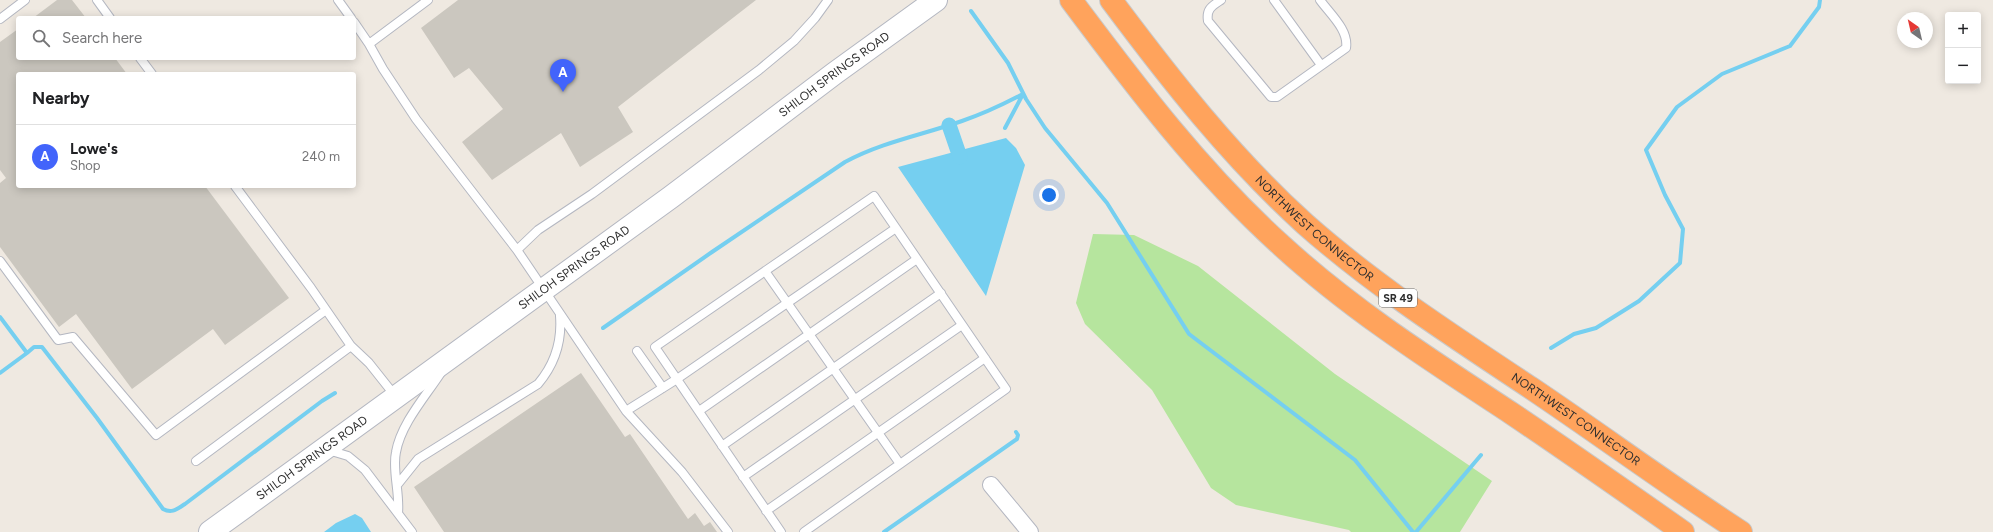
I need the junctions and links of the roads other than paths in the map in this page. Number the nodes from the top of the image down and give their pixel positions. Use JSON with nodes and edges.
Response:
{"nodes":[{"id":1,"x":25,"y":0,"type":"edge"},
{"id":2,"x":97,"y":0,"type":"edge"},
{"id":3,"x":338,"y":0,"type":"edge"},
{"id":4,"x":428,"y":0,"type":"edge"},
{"id":5,"x":828,"y":0,"type":"edge"},
{"id":6,"x":936,"y":0,"type":"edge"},
{"id":7,"x":1071,"y":0,"type":"edge"},
{"id":8,"x":1111,"y":0,"type":"edge"},
{"id":9,"x":1221,"y":0,"type":"edge"},
{"id":10,"x":1274,"y":0,"type":"edge"},
{"id":11,"x":1320,"y":0,"type":"edge"},
{"id":12,"x":109,"y":16,"type":"edge"},
{"id":13,"x":350,"y":16,"type":"edge"},
{"id":14,"x":0,"y":19,"type":"edge"},
{"id":15,"x":356,"y":25,"type":"edge"},
{"id":16,"x":369,"y":44,"type":"junction"},
{"id":17,"x":142,"y":60,"type":"edge"},
{"id":18,"x":1321,"y":65,"type":"junction"},
{"id":19,"x":150,"y":72,"type":"edge"},
{"id":20,"x":236,"y":188,"type":"edge"},
{"id":21,"x":896,"y":228,"type":"junction"},
{"id":22,"x":517,"y":250,"type":"junction"},
{"id":23,"x":917,"y":259,"type":"junction"},
{"id":24,"x":0,"y":261,"type":"edge"},
{"id":25,"x":765,"y":271,"type":"junction"},
{"id":26,"x":543,"y":290,"type":"junction"},
{"id":27,"x":941,"y":293,"type":"junction"},
{"id":28,"x":787,"y":302,"type":"junction"},
{"id":29,"x":326,"y":310,"type":"junction"},
{"id":30,"x":560,"y":315,"type":"junction"},
{"id":31,"x":962,"y":325,"type":"junction"},
{"id":32,"x":809,"y":334,"type":"junction"},
{"id":33,"x":351,"y":346,"type":"junction"},
{"id":34,"x":637,"y":351,"type":"dead end"},
{"id":35,"x":452,"y":357,"type":"junction"},
{"id":36,"x":985,"y":358,"type":"junction"},
{"id":37,"x":833,"y":368,"type":"junction"},
{"id":38,"x":677,"y":379,"type":"junction"},
{"id":39,"x":663,"y":388,"type":"junction"},
{"id":40,"x":396,"y":398,"type":"junction"},
{"id":41,"x":855,"y":400,"type":"junction"},
{"id":42,"x":626,"y":411,"type":"junction"},
{"id":43,"x":699,"y":411,"type":"junction"},
{"id":44,"x":879,"y":434,"type":"junction"},
{"id":45,"x":722,"y":446,"type":"junction"},
{"id":46,"x":326,"y":449,"type":"junction"},
{"id":47,"x":196,"y":461,"type":"dead end"},
{"id":48,"x":900,"y":464,"type":"junction"},
{"id":49,"x":743,"y":477,"type":"junction"},
{"id":50,"x":398,"y":484,"type":"junction"},
{"id":51,"x":991,"y":485,"type":"dead end"},
{"id":52,"x":766,"y":511,"type":"junction"},
{"id":53,"x":398,"y":513,"type":"junction"},
{"id":54,"x":220,"y":527,"type":"edge"},
{"id":55,"x":412,"y":532,"type":"edge"},
{"id":56,"x":728,"y":532,"type":"edge"},
{"id":57,"x":780,"y":532,"type":"edge"},
{"id":58,"x":804,"y":532,"type":"edge"},
{"id":59,"x":1030,"y":532,"type":"edge"},
{"id":60,"x":1684,"y":532,"type":"edge"},
{"id":61,"x":1740,"y":532,"type":"edge"}],
"edges":[{"from":1,"to":14,"type":"lane"},
{"from":2,"to":12,"type":"lane"},
{"from":3,"to":13,"type":"lane"},
{"from":4,"to":16,"type":"lane"},
{"from":5,"to":22,"type":"lane"},
{"from":6,"to":26,"type":"street","name":"SHILOH SPRINGS ROAD"},
{"from":7,"to":60,"type":"highway","number":"SR 49"},
{"from":8,"to":61,"type":"highway","name":"NORTHWEST CONNECTOR","number":"SR 49"},
{"from":9,"to":18,"type":"lane"},
{"from":10,"to":18,"type":"lane"},
{"from":11,"to":18,"type":"lane"},
{"from":15,"to":16,"type":"lane"},
{"from":16,"to":22,"type":"lane"},
{"from":17,"to":19,"type":"lane"},
{"from":20,"to":29,"type":"lane"},
{"from":21,"to":23,"type":"lane"},
{"from":21,"to":25,"type":"lane"},
{"from":21,"to":28,"type":"lane"},
{"from":22,"to":26,"type":"lane"},
{"from":23,"to":27,"type":"lane"},
{"from":23,"to":32,"type":"lane"},
{"from":24,"to":29,"type":"lane"},
{"from":25,"to":28,"type":"lane"},
{"from":25,"to":38,"type":"lane"},
{"from":26,"to":30,"type":"lane"},
{"from":26,"to":35,"type":"street","name":"SHILOH SPRINGS ROAD"},
{"from":27,"to":31,"type":"lane"},
{"from":27,"to":37,"type":"lane"},
{"from":28,"to":32,"type":"lane"},
{"from":28,"to":38,"type":"lane"},
{"from":29,"to":33,"type":"lane"},
{"from":30,"to":42,"type":"lane"},
{"from":30,"to":50,"type":"lane"},
{"from":31,"to":36,"type":"lane"},
{"from":31,"to":41,"type":"lane"},
{"from":32,"to":37,"type":"lane"},
{"from":32,"to":43,"type":"lane"},
{"from":33,"to":40,"type":"lane"},
{"from":33,"to":47,"type":"lane"},
{"from":34,"to":39,"type":"lane"},
{"from":35,"to":40,"type":"street","name":"SHILOH SPRINGS ROAD"},
{"from":35,"to":50,"type":"lane"},
{"from":36,"to":44,"type":"lane"},
{"from":36,"to":48,"type":"lane"},
{"from":37,"to":41,"type":"lane"},
{"from":37,"to":45,"type":"lane"},
{"from":38,"to":39,"type":"lane"},
{"from":38,"to":43,"type":"lane"},
{"from":39,"to":42,"type":"lane"},
{"from":40,"to":46,"type":"street","name":"SHILOH SPRINGS ROAD"},
{"from":41,"to":44,"type":"lane"},
{"from":41,"to":49,"type":"lane"},
{"from":42,"to":56,"type":"lane"},
{"from":43,"to":45,"type":"lane"},
{"from":44,"to":48,"type":"lane"},
{"from":44,"to":52,"type":"lane"},
{"from":45,"to":49,"type":"lane"},
{"from":46,"to":53,"type":"lane"},
{"from":46,"to":54,"type":"street","name":"SHILOH SPRINGS ROAD"},
{"from":48,"to":58,"type":"lane"},
{"from":49,"to":52,"type":"lane"},
{"from":50,"to":53,"type":"lane"},
{"from":51,"to":59,"type":"street"},
{"from":52,"to":57,"type":"lane"},
{"from":53,"to":55,"type":"lane"}]}
